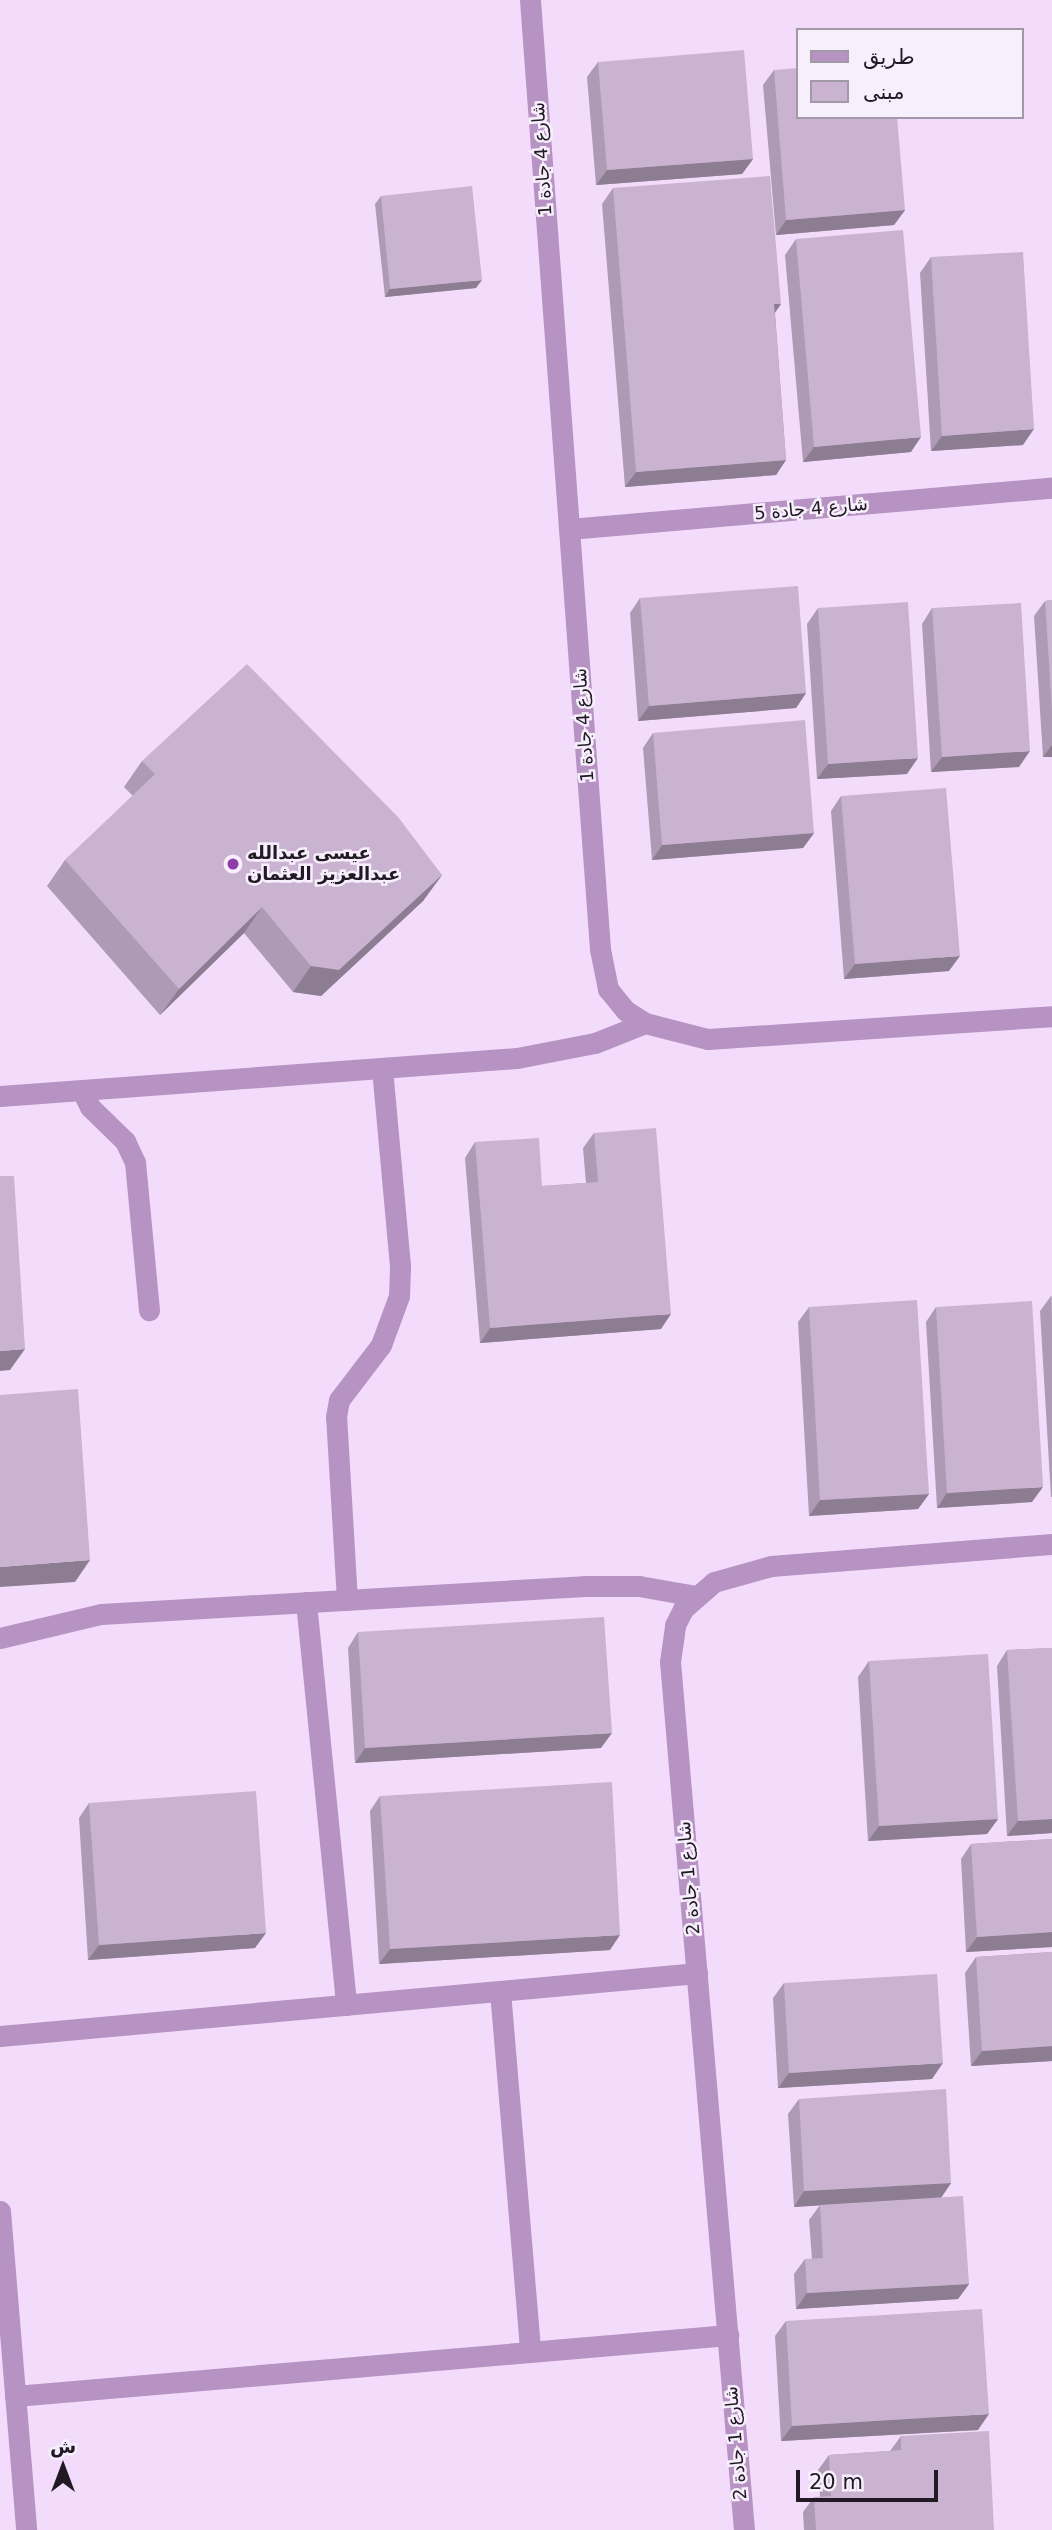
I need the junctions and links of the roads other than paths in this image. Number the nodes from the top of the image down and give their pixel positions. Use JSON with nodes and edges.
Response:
{"nodes":[{"id":1,"x":530,"y":0,"type":"edge"},
{"id":2,"x":1052,"y":488,"type":"edge"},
{"id":3,"x":569,"y":529,"type":"junction"},
{"id":4,"x":1052,"y":1016,"type":"edge"},
{"id":5,"x":645,"y":1023,"type":"junction"},
{"id":6,"x":382,"y":1069,"type":"junction"},
{"id":7,"x":83,"y":1093,"type":"junction"},
{"id":8,"x":0,"y":1096,"type":"edge"},
{"id":9,"x":149,"y":1310,"type":"dead end"},
{"id":10,"x":1052,"y":1544,"type":"edge"},
{"id":11,"x":696,"y":1596,"type":"junction"},
{"id":12,"x":347,"y":1600,"type":"junction"},
{"id":13,"x":306,"y":1602,"type":"junction"},
{"id":14,"x":0,"y":1638,"type":"edge"},
{"id":15,"x":696,"y":1973,"type":"junction"},
{"id":16,"x":500,"y":1991,"type":"junction"},
{"id":17,"x":346,"y":2005,"type":"junction"},
{"id":18,"x":0,"y":2036,"type":"edge"},
{"id":19,"x":0,"y":2211,"type":"edge"},
{"id":20,"x":727,"y":2335,"type":"junction"},
{"id":21,"x":530,"y":2352,"type":"junction"},
{"id":22,"x":15,"y":2396,"type":"junction"},
{"id":23,"x":26,"y":2530,"type":"edge"},
{"id":24,"x":744,"y":2530,"type":"edge"}],
"edges":[{"from":1,"to":3,"type":"street","name":"شارع 4 جادة 1"},
{"from":2,"to":3,"type":"street","name":"شارع 4 جادة 5"},
{"from":3,"to":5,"type":"street","name":"شارع 4 جادة 1"},
{"from":4,"to":5,"type":"street","name":"شارع 4 جادة 1"},
{"from":5,"to":6,"type":"street"},
{"from":6,"to":7,"type":"street"},
{"from":6,"to":12,"type":"street"},
{"from":7,"to":8,"type":"street"},
{"from":7,"to":9,"type":"street"},
{"from":10,"to":11,"type":"street","name":"شارع 1 جادة 2"},
{"from":11,"to":12,"type":"street"},
{"from":11,"to":15,"type":"street","name":"شارع 1 جادة 2"},
{"from":12,"to":13,"type":"street"},
{"from":13,"to":14,"type":"street"},
{"from":13,"to":17,"type":"street"},
{"from":15,"to":16,"type":"street"},
{"from":15,"to":20,"type":"street","name":"شارع 1 جادة 2"},
{"from":16,"to":17,"type":"street"},
{"from":16,"to":21,"type":"street"},
{"from":17,"to":18,"type":"street"},
{"from":19,"to":22,"type":"street"},
{"from":20,"to":21,"type":"street"},
{"from":20,"to":24,"type":"street","name":"شارع 1 جادة 2"},
{"from":21,"to":22,"type":"street"},
{"from":22,"to":23,"type":"street"}]}
